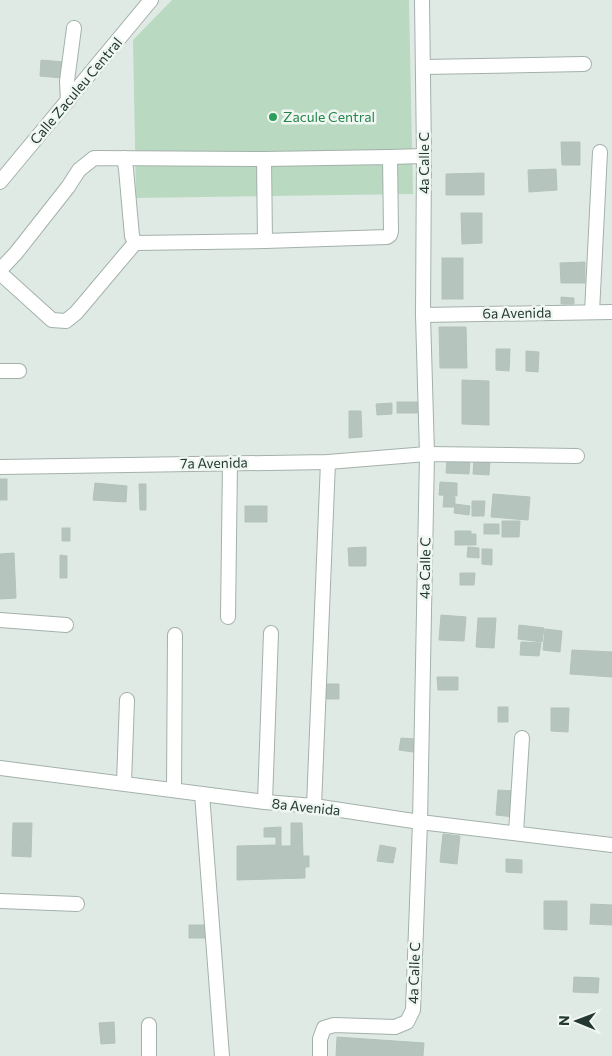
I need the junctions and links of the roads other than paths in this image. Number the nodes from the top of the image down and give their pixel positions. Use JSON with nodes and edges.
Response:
{"nodes":[{"id":1,"x":152,"y":0,"type":"edge"},
{"id":2,"x":422,"y":0,"type":"edge"},
{"id":3,"x":74,"y":28,"type":"dead end"},
{"id":4,"x":584,"y":64,"type":"dead end"},
{"id":5,"x":423,"y":67,"type":"junction"},
{"id":6,"x":68,"y":101,"type":"junction"},
{"id":7,"x":600,"y":152,"type":"dead end"},
{"id":8,"x":424,"y":156,"type":"junction"},
{"id":9,"x":390,"y":157,"type":"junction"},
{"id":10,"x":124,"y":158,"type":"junction"},
{"id":11,"x":264,"y":159,"type":"junction"},
{"id":12,"x":0,"y":182,"type":"edge"},
{"id":13,"x":265,"y":241,"type":"junction"},
{"id":14,"x":135,"y":243,"type":"junction"},
{"id":15,"x":0,"y":272,"type":"edge"},
{"id":16,"x":592,"y":312,"type":"junction"},
{"id":17,"x":612,"y":312,"type":"edge"},
{"id":18,"x":423,"y":315,"type":"junction"},
{"id":19,"x":0,"y":371,"type":"edge"},
{"id":20,"x":19,"y":371,"type":"dead end"},
{"id":21,"x":427,"y":454,"type":"junction"},
{"id":22,"x":577,"y":456,"type":"dead end"},
{"id":23,"x":230,"y":462,"type":"junction"},
{"id":24,"x":328,"y":462,"type":"junction"},
{"id":25,"x":0,"y":468,"type":"edge"},
{"id":26,"x":228,"y":617,"type":"dead end"},
{"id":27,"x":0,"y":620,"type":"edge"},
{"id":28,"x":66,"y":625,"type":"dead end"},
{"id":29,"x":271,"y":633,"type":"dead end"},
{"id":30,"x":175,"y":635,"type":"dead end"},
{"id":31,"x":127,"y":700,"type":"dead end"},
{"id":32,"x":522,"y":738,"type":"dead end"},
{"id":33,"x":0,"y":768,"type":"edge"},
{"id":34,"x":124,"y":784,"type":"junction"},
{"id":35,"x":174,"y":790,"type":"junction"},
{"id":36,"x":202,"y":794,"type":"junction"},
{"id":37,"x":265,"y":802,"type":"junction"},
{"id":38,"x":314,"y":806,"type":"junction"},
{"id":39,"x":420,"y":822,"type":"junction"},
{"id":40,"x":516,"y":834,"type":"junction"},
{"id":41,"x":612,"y":845,"type":"edge"},
{"id":42,"x":0,"y":901,"type":"edge"},
{"id":43,"x":77,"y":904,"type":"dead end"},
{"id":44,"x":149,"y":1025,"type":"dead end"},
{"id":45,"x":149,"y":1056,"type":"edge"},
{"id":46,"x":222,"y":1056,"type":"edge"},
{"id":47,"x":320,"y":1056,"type":"edge"}],
"edges":[{"from":1,"to":6,"type":"street","name":"Calle Zaculeu Central"},
{"from":2,"to":5,"type":"street","name":"4a Calle C"},
{"from":3,"to":6,"type":"street"},
{"from":4,"to":5,"type":"street"},
{"from":5,"to":8,"type":"street","name":"4a Calle C"},
{"from":6,"to":12,"type":"street","name":"Calle Zaculeu Central"},
{"from":7,"to":16,"type":"street"},
{"from":8,"to":9,"type":"street"},
{"from":8,"to":18,"type":"street","name":"4a Calle C"},
{"from":9,"to":11,"type":"street"},
{"from":9,"to":13,"type":"street"},
{"from":10,"to":11,"type":"street"},
{"from":10,"to":14,"type":"street"},
{"from":10,"to":15,"type":"street"},
{"from":11,"to":13,"type":"street"},
{"from":13,"to":14,"type":"street"},
{"from":14,"to":15,"type":"street"},
{"from":16,"to":17,"type":"street","name":"6a Avenida"},
{"from":16,"to":18,"type":"street","name":"6a Avenida"},
{"from":18,"to":21,"type":"street","name":"4a Calle C"},
{"from":19,"to":20,"type":"street"},
{"from":21,"to":22,"type":"street","name":"7a Avenida"},
{"from":21,"to":24,"type":"street","name":"7a Avenida"},
{"from":21,"to":39,"type":"street","name":"4a Calle C"},
{"from":23,"to":24,"type":"street","name":"7a Avenida"},
{"from":23,"to":25,"type":"street","name":"7a Avenida"},
{"from":23,"to":26,"type":"street"},
{"from":24,"to":38,"type":"street"},
{"from":27,"to":28,"type":"street"},
{"from":29,"to":37,"type":"street"},
{"from":30,"to":35,"type":"street"},
{"from":31,"to":34,"type":"street"},
{"from":32,"to":40,"type":"street"},
{"from":33,"to":34,"type":"street","name":"8a Avenida"},
{"from":34,"to":35,"type":"street","name":"8a Avenida"},
{"from":35,"to":36,"type":"street","name":"8a Avenida"},
{"from":36,"to":37,"type":"street","name":"8a Avenida"},
{"from":36,"to":46,"type":"street"},
{"from":37,"to":38,"type":"street","name":"8a Avenida"},
{"from":38,"to":39,"type":"street","name":"8a Avenida"},
{"from":39,"to":40,"type":"street","name":"8a Avenida"},
{"from":39,"to":47,"type":"street","name":"4a Calle C"},
{"from":40,"to":41,"type":"street","name":"8a Avenida"},
{"from":42,"to":43,"type":"street"},
{"from":44,"to":45,"type":"street"}]}
